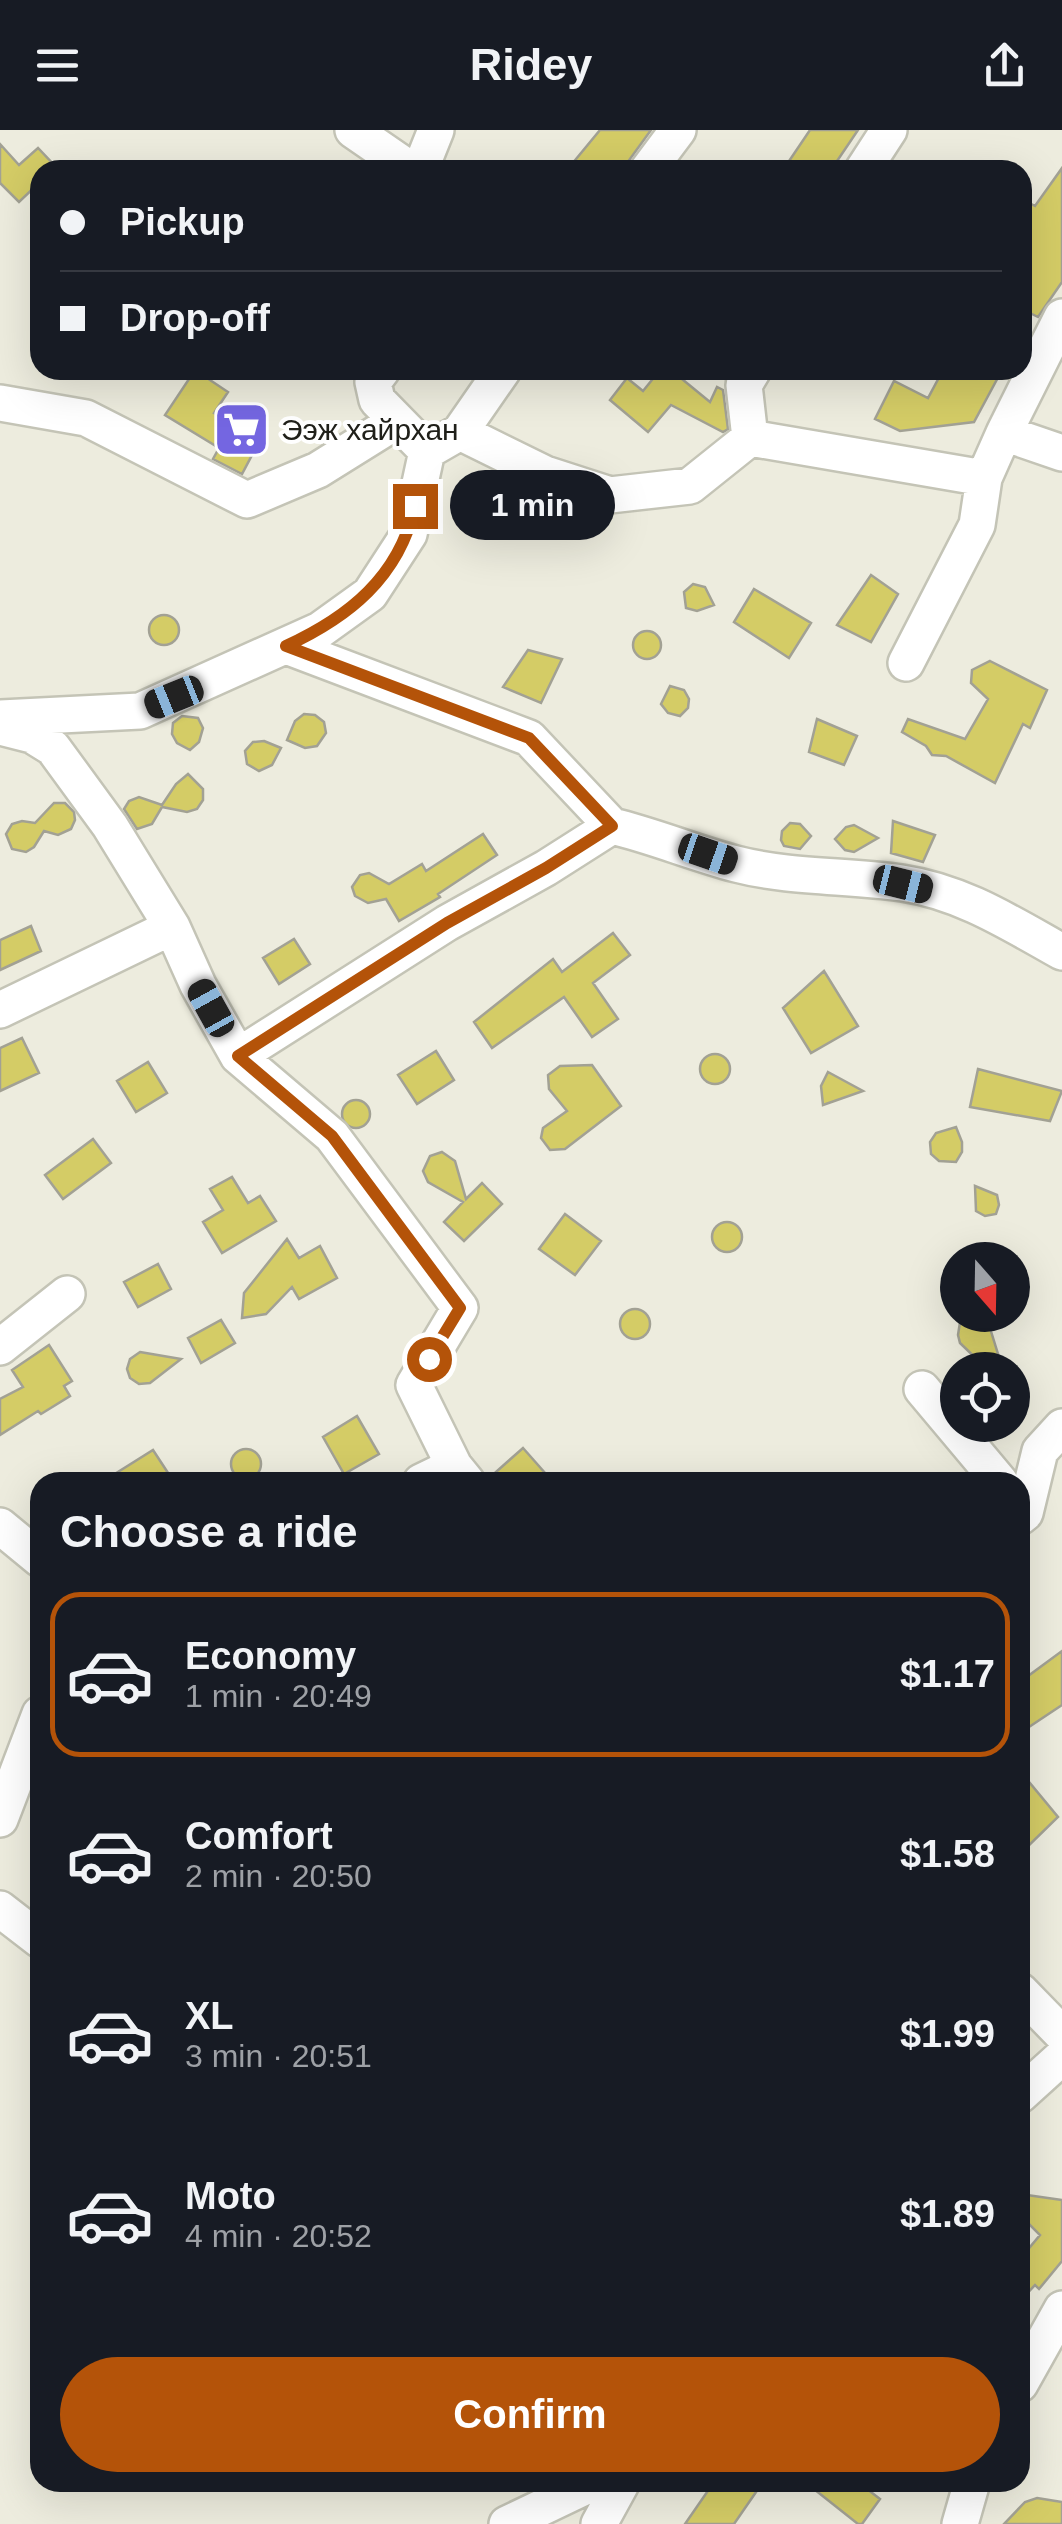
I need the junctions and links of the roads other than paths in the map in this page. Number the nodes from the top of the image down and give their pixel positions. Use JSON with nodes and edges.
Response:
{"nodes":[{"id":1,"x":353,"y":130,"type":"edge"},
{"id":2,"x":436,"y":130,"type":"edge"},
{"id":3,"x":678,"y":130,"type":"edge"},
{"id":4,"x":888,"y":130,"type":"edge"},
{"id":5,"x":396,"y":160,"type":"edge"},
{"id":6,"x":424,"y":160,"type":"edge"},
{"id":7,"x":656,"y":160,"type":"edge"},
{"id":8,"x":869,"y":160,"type":"edge"},
{"id":9,"x":1062,"y":317,"type":"edge"},
{"id":10,"x":1032,"y":376,"type":"edge"},
{"id":11,"x":374,"y":380,"type":"edge"},
{"id":12,"x":496,"y":380,"type":"edge"},
{"id":13,"x":747,"y":380,"type":"edge"},
{"id":14,"x":1030,"y":380,"type":"edge"},
{"id":15,"x":0,"y":403,"type":"edge"},
{"id":16,"x":395,"y":422,"type":"junction"},
{"id":17,"x":460,"y":432,"type":"junction"},
{"id":18,"x":1004,"y":432,"type":"junction"},
{"id":19,"x":750,"y":438,"type":"junction"},
{"id":20,"x":427,"y":451,"type":"junction"},
{"id":21,"x":1062,"y":453,"type":"edge"},
{"id":22,"x":984,"y":478,"type":"junction"},
{"id":23,"x":286,"y":646,"type":"junction"},
{"id":24,"x":906,"y":664,"type":"dead end"},
{"id":25,"x":0,"y":718,"type":"edge"},
{"id":26,"x":0,"y":727,"type":"edge"},
{"id":27,"x":612,"y":826,"type":"junction"},
{"id":28,"x":172,"y":927,"type":"junction"},
{"id":29,"x":1062,"y":952,"type":"edge"},
{"id":30,"x":0,"y":1010,"type":"edge"},
{"id":31,"x":238,"y":1056,"type":"junction"},
{"id":32,"x":67,"y":1294,"type":"dead end"},
{"id":33,"x":0,"y":1347,"type":"edge"},
{"id":34,"x":922,"y":1389,"type":"dead end"},
{"id":35,"x":1062,"y":1427,"type":"edge"},
{"id":36,"x":459,"y":1472,"type":"edge"},
{"id":37,"x":992,"y":1472,"type":"edge"},
{"id":38,"x":1030,"y":1485,"type":"edge"},
{"id":39,"x":0,"y":1526,"type":"edge"},
{"id":40,"x":30,"y":1551,"type":"edge"},
{"id":41,"x":30,"y":1740,"type":"edge"},
{"id":42,"x":0,"y":1819,"type":"edge"},
{"id":43,"x":0,"y":1908,"type":"edge"},
{"id":44,"x":30,"y":1932,"type":"edge"},
{"id":45,"x":1030,"y":2000,"type":"edge"},
{"id":46,"x":1062,"y":2034,"type":"edge"},
{"id":47,"x":1062,"y":2057,"type":"edge"},
{"id":48,"x":1030,"y":2087,"type":"edge"},
{"id":49,"x":1062,"y":2309,"type":"edge"},
{"id":50,"x":1030,"y":2366,"type":"edge"},
{"id":51,"x":574,"y":2492,"type":"edge"},
{"id":52,"x":617,"y":2492,"type":"edge"},
{"id":53,"x":969,"y":2492,"type":"edge"},
{"id":54,"x":507,"y":2524,"type":"edge"},
{"id":55,"x":599,"y":2524,"type":"edge"},
{"id":56,"x":960,"y":2524,"type":"edge"}],
"edges":[{"from":1,"to":5,"type":"street"},
{"from":2,"to":6,"type":"street"},
{"from":3,"to":7,"type":"street"},
{"from":4,"to":8,"type":"street"},
{"from":9,"to":10,"type":"street"},
{"from":11,"to":16,"type":"street"},
{"from":12,"to":17,"type":"street"},
{"from":13,"to":19,"type":"street"},
{"from":14,"to":18,"type":"street"},
{"from":15,"to":16,"type":"street"},
{"from":16,"to":20,"type":"street"},
{"from":17,"to":19,"type":"street"},
{"from":17,"to":20,"type":"street"},
{"from":18,"to":21,"type":"street"},
{"from":18,"to":22,"type":"street"},
{"from":19,"to":22,"type":"street"},
{"from":20,"to":23,"type":"street"},
{"from":22,"to":24,"type":"street"},
{"from":23,"to":25,"type":"street"},
{"from":23,"to":27,"type":"street"},
{"from":26,"to":28,"type":"street"},
{"from":27,"to":29,"type":"street"},
{"from":27,"to":31,"type":"street"},
{"from":28,"to":30,"type":"street"},
{"from":28,"to":31,"type":"street"},
{"from":31,"to":36,"type":"street"},
{"from":32,"to":33,"type":"street"},
{"from":34,"to":37,"type":"street"},
{"from":35,"to":38,"type":"street"},
{"from":39,"to":40,"type":"street"},
{"from":41,"to":42,"type":"street"},
{"from":43,"to":44,"type":"street"},
{"from":45,"to":46,"type":"street"},
{"from":47,"to":48,"type":"street"},
{"from":49,"to":50,"type":"street"},
{"from":51,"to":54,"type":"street"},
{"from":52,"to":55,"type":"street"},
{"from":53,"to":56,"type":"street"}]}
